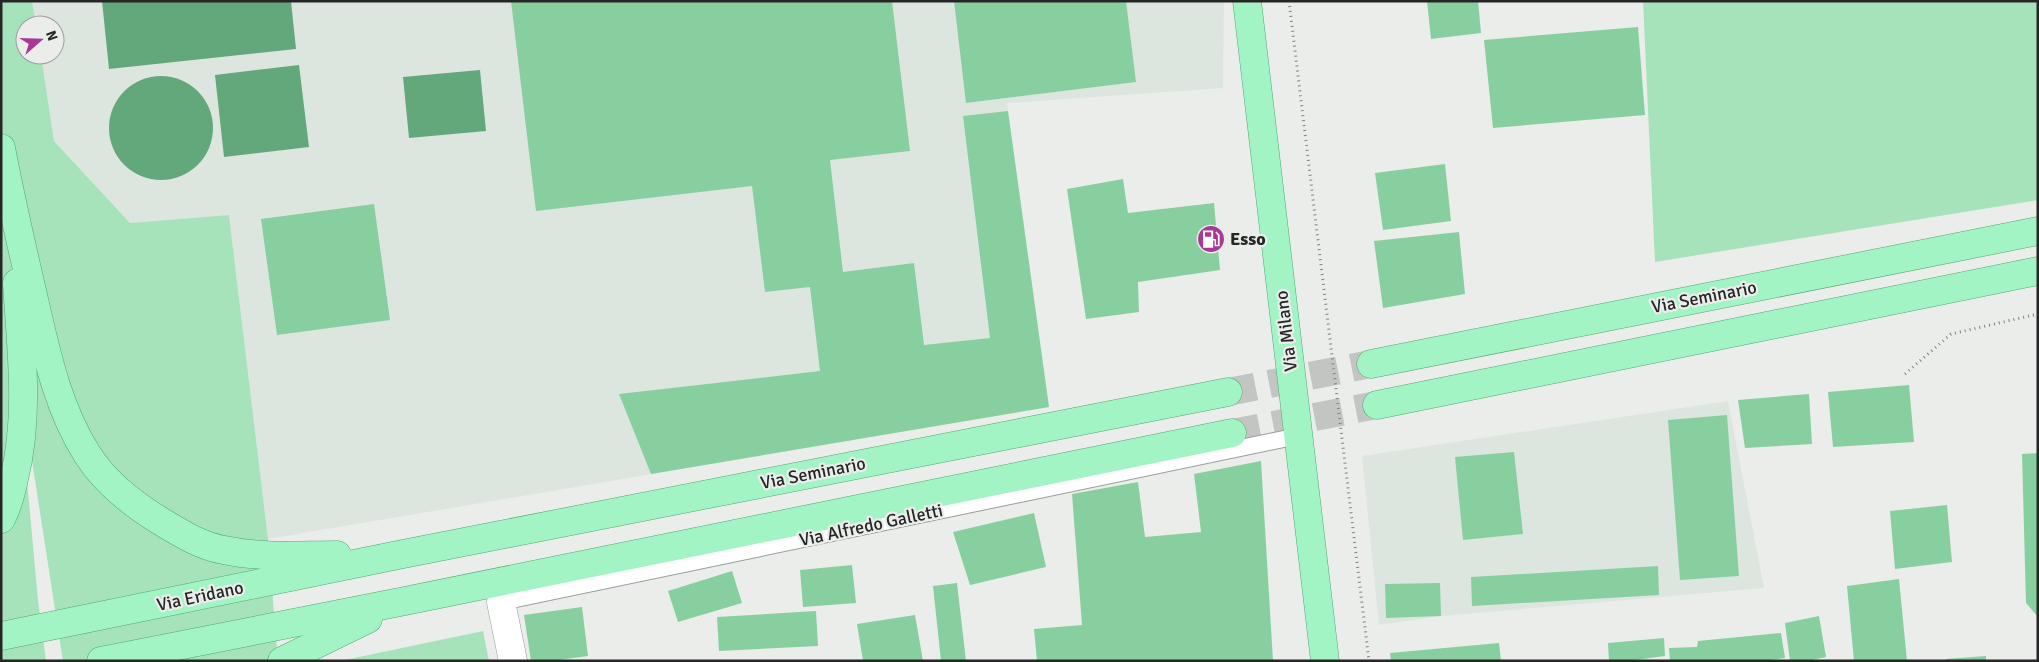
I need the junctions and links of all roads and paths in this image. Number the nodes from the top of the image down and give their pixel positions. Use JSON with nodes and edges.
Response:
{"nodes":[{"id":1,"x":1246,"y":1,"type":"edge"},
{"id":2,"x":1288,"y":1,"type":"edge"},
{"id":3,"x":1,"y":148,"type":"edge"},
{"id":4,"x":12,"y":207,"type":"junction"},
{"id":5,"x":2038,"y":231,"type":"edge"},
{"id":6,"x":2038,"y":271,"type":"edge"},
{"id":7,"x":2038,"y":314,"type":"edge"},
{"id":8,"x":1371,"y":364,"type":"tunnel mouth"},
{"id":9,"x":1905,"y":374,"type":"dead end"},
{"id":10,"x":1228,"y":392,"type":"tunnel mouth"},
{"id":11,"x":1377,"y":405,"type":"tunnel mouth"},
{"id":12,"x":1232,"y":434,"type":"tunnel mouth"},
{"id":13,"x":1298,"y":436,"type":"junction"},
{"id":14,"x":1,"y":519,"type":"edge"},
{"id":15,"x":398,"y":555,"type":"junction"},
{"id":16,"x":405,"y":602,"type":"junction"},
{"id":17,"x":501,"y":602,"type":"joint"},
{"id":18,"x":1,"y":636,"type":"edge"},
{"id":19,"x":101,"y":661,"type":"edge"},
{"id":20,"x":282,"y":661,"type":"edge"},
{"id":21,"x":512,"y":661,"type":"edge"},
{"id":22,"x":1325,"y":661,"type":"edge"},
{"id":23,"x":1369,"y":661,"type":"edge"}],
"edges":[{"from":1,"to":13,"type":"main road","name":"Via Milano"},
{"from":2,"to":23,"type":"path"},
{"from":3,"to":4,"type":"main road"},
{"from":4,"to":14,"type":"main road"},
{"from":4,"to":15,"type":"main road"},
{"from":5,"to":8,"type":"main road","name":"Via Seminario"},
{"from":6,"to":11,"type":"main road"},
{"from":7,"to":9,"type":"path"},
{"from":10,"to":15,"type":"main road","name":"Via Seminario"},
{"from":12,"to":16,"type":"main road"},
{"from":13,"to":17,"type":"lane","name":"Via Alfredo Galletti"},
{"from":13,"to":22,"type":"main road","name":"Via Milano"},
{"from":15,"to":18,"type":"main road","name":"Via Eridano"},
{"from":16,"to":19,"type":"main road"},
{"from":16,"to":20,"type":"main road"},
{"from":17,"to":21,"type":"street","name":"Via Alfredo Galletti"}]}
